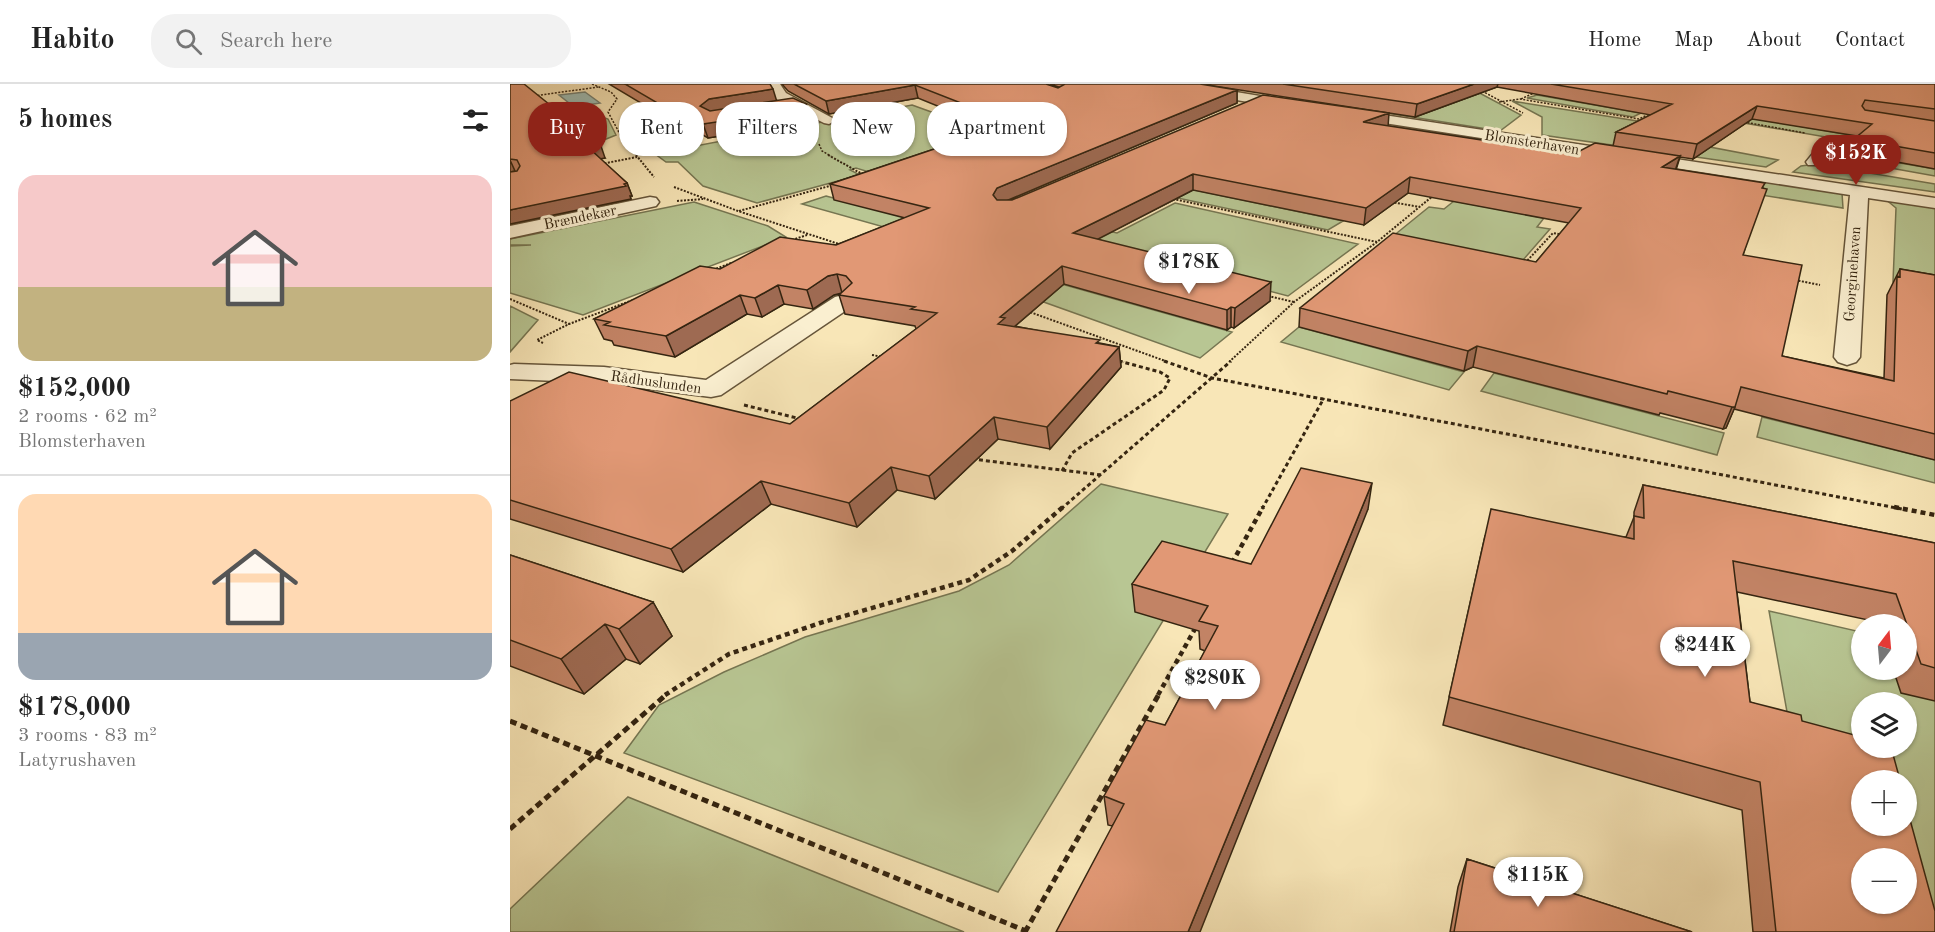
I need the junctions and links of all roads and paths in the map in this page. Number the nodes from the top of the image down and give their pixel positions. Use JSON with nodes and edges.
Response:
{"nodes":[{"id":1,"x":592,"y":84,"type":"edge"},
{"id":2,"x":774,"y":84,"type":"edge"},
{"id":3,"x":1165,"y":84,"type":"edge"},
{"id":4,"x":1484,"y":86,"type":"dead end"},
{"id":5,"x":600,"y":87,"type":"junction"},
{"id":6,"x":1537,"y":92,"type":"dead end"},
{"id":7,"x":532,"y":96,"type":"edge"},
{"id":8,"x":1520,"y":99,"type":"junction"},
{"id":9,"x":1260,"y":101,"type":"junction"},
{"id":10,"x":792,"y":102,"type":"edge"},
{"id":11,"x":1499,"y":102,"type":"junction"},
{"id":12,"x":1654,"y":111,"type":"edge"},
{"id":13,"x":1232,"y":113,"type":"edge"},
{"id":14,"x":1525,"y":113,"type":"dead end"},
{"id":15,"x":819,"y":115,"type":"edge"},
{"id":16,"x":1648,"y":115,"type":"junction"},
{"id":17,"x":1656,"y":116,"type":"edge"},
{"id":18,"x":829,"y":120,"type":"joint"},
{"id":19,"x":1741,"y":122,"type":"edge"},
{"id":20,"x":1810,"y":134,"type":"edge"},
{"id":21,"x":1831,"y":146,"type":"dead end"},
{"id":22,"x":637,"y":158,"type":"junction"},
{"id":23,"x":1802,"y":164,"type":"junction"},
{"id":24,"x":1833,"y":164,"type":"dead end"},
{"id":25,"x":595,"y":165,"type":"edge"},
{"id":26,"x":865,"y":176,"type":"joint"},
{"id":27,"x":1773,"y":178,"type":"junction"},
{"id":28,"x":655,"y":179,"type":"dead end"},
{"id":29,"x":854,"y":179,"type":"edge"},
{"id":30,"x":833,"y":185,"type":"edge"},
{"id":31,"x":673,"y":187,"type":"dead end"},
{"id":32,"x":1859,"y":191,"type":"junction"},
{"id":33,"x":1437,"y":193,"type":"edge"},
{"id":34,"x":1170,"y":198,"type":"edge"},
{"id":35,"x":1386,"y":201,"type":"edge"},
{"id":36,"x":650,"y":202,"type":"dead end"},
{"id":37,"x":1935,"y":202,"type":"edge"},
{"id":38,"x":1420,"y":207,"type":"junction"},
{"id":39,"x":738,"y":211,"type":"junction"},
{"id":40,"x":510,"y":232,"type":"edge"},
{"id":41,"x":807,"y":235,"type":"junction"},
{"id":42,"x":1564,"y":236,"type":"edge"},
{"id":43,"x":1377,"y":242,"type":"junction"},
{"id":44,"x":785,"y":243,"type":"edge"},
{"id":45,"x":1389,"y":245,"type":"edge"},
{"id":46,"x":850,"y":247,"type":"edge"},
{"id":47,"x":731,"y":263,"type":"edge"},
{"id":48,"x":1523,"y":265,"type":"edge"},
{"id":49,"x":710,"y":271,"type":"edge"},
{"id":50,"x":1794,"y":280,"type":"edge"},
{"id":51,"x":1316,"y":286,"type":"junction"},
{"id":52,"x":1328,"y":288,"type":"edge"},
{"id":53,"x":1852,"y":291,"type":"junction"},
{"id":54,"x":1260,"y":294,"type":"edge"},
{"id":55,"x":510,"y":299,"type":"edge"},
{"id":56,"x":634,"y":300,"type":"edge"},
{"id":57,"x":843,"y":302,"type":"edge"},
{"id":58,"x":1294,"y":302,"type":"junction"},
{"id":59,"x":1025,"y":310,"type":"edge"},
{"id":60,"x":569,"y":324,"type":"junction"},
{"id":61,"x":872,"y":355,"type":"dead end"},
{"id":62,"x":1107,"y":357,"type":"edge"},
{"id":63,"x":1847,"y":357,"type":"dead end"},
{"id":64,"x":891,"y":358,"type":"edge"},
{"id":65,"x":540,"y":362,"type":"joint"},
{"id":66,"x":512,"y":373,"type":"edge"},
{"id":67,"x":1212,"y":378,"type":"junction"},
{"id":68,"x":711,"y":389,"type":"junction"},
{"id":69,"x":1324,"y":398,"type":"junction"},
{"id":70,"x":806,"y":420,"type":"edge"},
{"id":71,"x":970,"y":459,"type":"edge"},
{"id":72,"x":1062,"y":471,"type":"junction"},
{"id":73,"x":1102,"y":475,"type":"junction"},
{"id":74,"x":1935,"y":515,"type":"edge"},
{"id":75,"x":1227,"y":571,"type":"edge"},
{"id":76,"x":1198,"y":623,"type":"edge"},
{"id":77,"x":510,"y":721,"type":"edge"},
{"id":78,"x":592,"y":756,"type":"junction"},
{"id":79,"x":510,"y":829,"type":"edge"},
{"id":80,"x":1025,"y":931,"type":"edge"}],
"edges":[{"from":1,"to":5,"type":"path"},
{"from":2,"to":10,"type":"street"},
{"from":3,"to":9,"type":"street","name":"Blomsterhaven"},
{"from":4,"to":11,"type":"path"},
{"from":5,"to":7,"type":"path"},
{"from":5,"to":22,"type":"path"},
{"from":6,"to":8,"type":"path"},
{"from":8,"to":11,"type":"path"},
{"from":8,"to":16,"type":"path"},
{"from":9,"to":13,"type":"street"},
{"from":9,"to":27,"type":"street","name":"Blomsterhaven"},
{"from":11,"to":14,"type":"path"},
{"from":12,"to":16,"type":"path"},
{"from":15,"to":18,"type":"street"},
{"from":16,"to":17,"type":"path"},
{"from":18,"to":26,"type":"path"},
{"from":19,"to":20,"type":"path"},
{"from":21,"to":23,"type":"street"},
{"from":22,"to":25,"type":"path"},
{"from":22,"to":28,"type":"path"},
{"from":23,"to":24,"type":"street"},
{"from":23,"to":27,"type":"street"},
{"from":26,"to":29,"type":"path"},
{"from":27,"to":32,"type":"street","name":"Blomsterhaven"},
{"from":30,"to":39,"type":"path"},
{"from":31,"to":39,"type":"path"},
{"from":32,"to":37,"type":"street","name":"Blomsterhaven"},
{"from":32,"to":53,"type":"street","name":"Georginehaven"},
{"from":33,"to":38,"type":"path"},
{"from":34,"to":43,"type":"path"},
{"from":35,"to":38,"type":"path"},
{"from":36,"to":40,"type":"street","name":"Brændekær"},
{"from":38,"to":43,"type":"path"},
{"from":39,"to":41,"type":"path"},
{"from":41,"to":44,"type":"path"},
{"from":41,"to":46,"type":"path"},
{"from":42,"to":48,"type":"path"},
{"from":43,"to":45,"type":"path"},
{"from":43,"to":51,"type":"path"},
{"from":47,"to":49,"type":"path"},
{"from":50,"to":53,"type":"path"},
{"from":51,"to":52,"type":"path"},
{"from":51,"to":58,"type":"path"},
{"from":53,"to":63,"type":"street","name":"Georginehaven"},
{"from":54,"to":58,"type":"path"},
{"from":55,"to":60,"type":"path"},
{"from":56,"to":60,"type":"path"},
{"from":57,"to":68,"type":"street","name":"Rådhuslunden"},
{"from":58,"to":67,"type":"path"},
{"from":59,"to":67,"type":"path"},
{"from":60,"to":65,"type":"path"},
{"from":61,"to":64,"type":"path"},
{"from":62,"to":72,"type":"path"},
{"from":65,"to":66,"type":"street"},
{"from":66,"to":68,"type":"street","name":"Rådhuslunden"},
{"from":67,"to":69,"type":"path"},
{"from":67,"to":73,"type":"path"},
{"from":68,"to":70,"type":"path"},
{"from":69,"to":74,"type":"path"},
{"from":69,"to":75,"type":"path"},
{"from":71,"to":72,"type":"path"},
{"from":72,"to":73,"type":"path"},
{"from":73,"to":78,"type":"path"},
{"from":76,"to":80,"type":"path"},
{"from":77,"to":78,"type":"path"},
{"from":78,"to":79,"type":"path"},
{"from":78,"to":80,"type":"path"}]}
